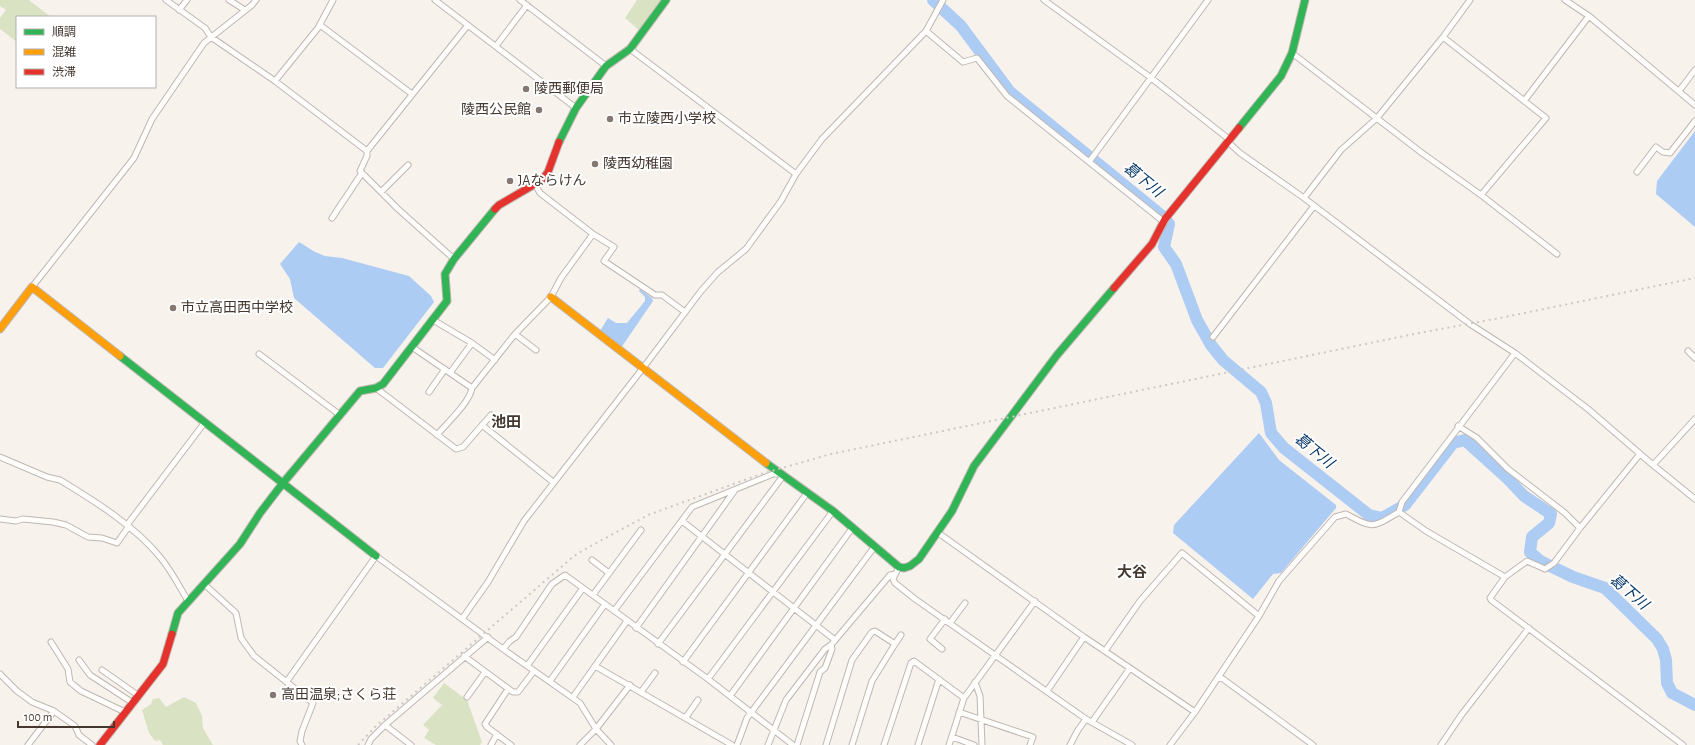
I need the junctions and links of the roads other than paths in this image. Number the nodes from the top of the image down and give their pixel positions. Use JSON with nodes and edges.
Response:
{"nodes":[{"id":1,"x":187,"y":0,"type":"edge"},
{"id":2,"x":229,"y":0,"type":"edge"},
{"id":3,"x":256,"y":0,"type":"edge"},
{"id":4,"x":333,"y":0,"type":"edge"},
{"id":5,"x":435,"y":0,"type":"edge"},
{"id":6,"x":520,"y":0,"type":"edge"},
{"id":7,"x":666,"y":0,"type":"edge"},
{"id":8,"x":943,"y":0,"type":"edge"},
{"id":9,"x":1044,"y":0,"type":"edge"},
{"id":10,"x":1208,"y":0,"type":"edge"},
{"id":11,"x":1305,"y":0,"type":"edge"},
{"id":12,"x":1470,"y":0,"type":"edge"},
{"id":13,"x":1565,"y":0,"type":"edge"},
{"id":14,"x":168,"y":1,"type":"edge"},
{"id":15,"x":527,"y":3,"type":"edge"},
{"id":16,"x":179,"y":10,"type":"junction"},
{"id":17,"x":245,"y":10,"type":"junction"},
{"id":18,"x":1589,"y":16,"type":"junction"},
{"id":19,"x":320,"y":25,"type":"junction"},
{"id":20,"x":468,"y":25,"type":"junction"},
{"id":21,"x":926,"y":31,"type":"junction"},
{"id":22,"x":211,"y":37,"type":"junction"},
{"id":23,"x":1443,"y":37,"type":"junction"},
{"id":24,"x":496,"y":46,"type":"junction"},
{"id":25,"x":630,"y":49,"type":"junction"},
{"id":26,"x":1292,"y":53,"type":"junction"},
{"id":27,"x":606,"y":66,"type":"junction"},
{"id":28,"x":1695,"y":70,"type":"edge"},
{"id":29,"x":1150,"y":77,"type":"junction"},
{"id":30,"x":275,"y":81,"type":"junction"},
{"id":31,"x":1679,"y":91,"type":"junction"},
{"id":32,"x":412,"y":94,"type":"junction"},
{"id":33,"x":1524,"y":101,"type":"junction"},
{"id":34,"x":1695,"y":105,"type":"edge"},
{"id":35,"x":576,"y":108,"type":"junction"},
{"id":36,"x":1377,"y":118,"type":"junction"},
{"id":37,"x":1695,"y":121,"type":"edge"},
{"id":38,"x":1229,"y":141,"type":"junction"},
{"id":39,"x":367,"y":151,"type":"junction"},
{"id":40,"x":1089,"y":162,"type":"junction"},
{"id":41,"x":408,"y":165,"type":"dead end"},
{"id":42,"x":1637,"y":172,"type":"dead end"},
{"id":43,"x":362,"y":173,"type":"junction"},
{"id":44,"x":796,"y":174,"type":"junction"},
{"id":45,"x":536,"y":184,"type":"junction"},
{"id":46,"x":381,"y":192,"type":"junction"},
{"id":47,"x":1481,"y":195,"type":"junction"},
{"id":48,"x":1304,"y":198,"type":"junction"},
{"id":49,"x":1314,"y":206,"type":"junction"},
{"id":50,"x":332,"y":218,"type":"dead end"},
{"id":51,"x":1164,"y":222,"type":"junction"},
{"id":52,"x":592,"y":234,"type":"junction"},
{"id":53,"x":1557,"y":254,"type":"dead end"},
{"id":54,"x":454,"y":259,"type":"junction"},
{"id":55,"x":32,"y":287,"type":"junction"},
{"id":56,"x":551,"y":297,"type":"junction"},
{"id":57,"x":685,"y":312,"type":"junction"},
{"id":58,"x":433,"y":320,"type":"junction"},
{"id":59,"x":0,"y":329,"type":"edge"},
{"id":60,"x":515,"y":334,"type":"junction"},
{"id":61,"x":1213,"y":338,"type":"dead end"},
{"id":62,"x":472,"y":343,"type":"junction"},
{"id":63,"x":412,"y":347,"type":"junction"},
{"id":64,"x":536,"y":350,"type":"dead end"},
{"id":65,"x":1688,"y":352,"type":"dead end"},
{"id":66,"x":1515,"y":353,"type":"junction"},
{"id":67,"x":259,"y":354,"type":"dead end"},
{"id":68,"x":1695,"y":358,"type":"edge"},
{"id":69,"x":495,"y":360,"type":"junction"},
{"id":70,"x":643,"y":368,"type":"junction"},
{"id":71,"x":445,"y":369,"type":"junction"},
{"id":72,"x":450,"y":373,"type":"junction"},
{"id":73,"x":376,"y":388,"type":"junction"},
{"id":74,"x":472,"y":388,"type":"junction"},
{"id":75,"x":429,"y":392,"type":"dead end"},
{"id":76,"x":340,"y":415,"type":"junction"},
{"id":77,"x":490,"y":415,"type":"dead end"},
{"id":78,"x":1695,"y":419,"type":"edge"},
{"id":79,"x":205,"y":422,"type":"junction"},
{"id":80,"x":482,"y":425,"type":"junction"},
{"id":81,"x":1458,"y":426,"type":"junction"},
{"id":82,"x":437,"y":435,"type":"junction"},
{"id":83,"x":1640,"y":454,"type":"junction"},
{"id":84,"x":0,"y":457,"type":"edge"},
{"id":85,"x":1653,"y":466,"type":"junction"},
{"id":86,"x":782,"y":475,"type":"junction"},
{"id":87,"x":553,"y":482,"type":"junction"},
{"id":88,"x":283,"y":483,"type":"junction"},
{"id":89,"x":736,"y":489,"type":"junction"},
{"id":90,"x":807,"y":493,"type":"junction"},
{"id":91,"x":1695,"y":499,"type":"edge"},
{"id":92,"x":833,"y":511,"type":"junction"},
{"id":93,"x":1399,"y":512,"type":"junction"},
{"id":94,"x":0,"y":519,"type":"edge"},
{"id":95,"x":682,"y":521,"type":"junction"},
{"id":96,"x":128,"y":526,"type":"junction"},
{"id":97,"x":853,"y":527,"type":"junction"},
{"id":98,"x":1580,"y":528,"type":"junction"},
{"id":99,"x":641,"y":530,"type":"dead end"},
{"id":100,"x":937,"y":532,"type":"junction"},
{"id":101,"x":701,"y":538,"type":"junction"},
{"id":102,"x":875,"y":546,"type":"junction"},
{"id":103,"x":724,"y":555,"type":"junction"},
{"id":104,"x":376,"y":556,"type":"junction"},
{"id":105,"x":592,"y":560,"type":"dead end"},
{"id":106,"x":899,"y":567,"type":"junction"},
{"id":107,"x":609,"y":573,"type":"junction"},
{"id":108,"x":748,"y":573,"type":"junction"},
{"id":109,"x":895,"y":574,"type":"junction"},
{"id":110,"x":1505,"y":577,"type":"junction"},
{"id":111,"x":204,"y":584,"type":"junction"},
{"id":112,"x":583,"y":588,"type":"junction"},
{"id":113,"x":773,"y":592,"type":"junction"},
{"id":114,"x":593,"y":595,"type":"junction"},
{"id":115,"x":188,"y":601,"type":"junction"},
{"id":116,"x":1035,"y":601,"type":"junction"},
{"id":117,"x":965,"y":603,"type":"dead end"},
{"id":118,"x":605,"y":604,"type":"junction"},
{"id":119,"x":794,"y":608,"type":"junction"},
{"id":120,"x":614,"y":611,"type":"junction"},
{"id":121,"x":1259,"y":616,"type":"junction"},
{"id":122,"x":462,"y":619,"type":"junction"},
{"id":123,"x":945,"y":619,"type":"junction"},
{"id":124,"x":628,"y":621,"type":"junction"},
{"id":125,"x":950,"y":623,"type":"junction"},
{"id":126,"x":816,"y":625,"type":"junction"},
{"id":127,"x":636,"y":628,"type":"junction"},
{"id":128,"x":1529,"y":628,"type":"junction"},
{"id":129,"x":901,"y":635,"type":"dead end"},
{"id":130,"x":488,"y":637,"type":"junction"},
{"id":131,"x":1084,"y":637,"type":"junction"},
{"id":132,"x":835,"y":640,"type":"junction"},
{"id":133,"x":51,"y":642,"type":"dead end"},
{"id":134,"x":658,"y":644,"type":"junction"},
{"id":135,"x":895,"y":644,"type":"junction"},
{"id":136,"x":831,"y":645,"type":"junction"},
{"id":137,"x":503,"y":649,"type":"junction"},
{"id":138,"x":942,"y":649,"type":"dead end"},
{"id":139,"x":1105,"y":651,"type":"junction"},
{"id":140,"x":995,"y":655,"type":"junction"},
{"id":141,"x":464,"y":656,"type":"junction"},
{"id":142,"x":79,"y":660,"type":"dead end"},
{"id":143,"x":683,"y":662,"type":"junction"},
{"id":144,"x":527,"y":666,"type":"junction"},
{"id":145,"x":595,"y":666,"type":"junction"},
{"id":146,"x":1130,"y":668,"type":"junction"},
{"id":147,"x":102,"y":670,"type":"dead end"},
{"id":148,"x":534,"y":671,"type":"junction"},
{"id":149,"x":485,"y":672,"type":"junction"},
{"id":150,"x":655,"y":672,"type":"dead end"},
{"id":151,"x":1219,"y":677,"type":"junction"},
{"id":152,"x":1,"y":678,"type":"edge"},
{"id":153,"x":708,"y":679,"type":"junction"},
{"id":154,"x":939,"y":679,"type":"junction"},
{"id":155,"x":286,"y":681,"type":"junction"},
{"id":156,"x":550,"y":681,"type":"junction"},
{"id":157,"x":975,"y":682,"type":"junction"},
{"id":158,"x":630,"y":685,"type":"junction"},
{"id":159,"x":508,"y":689,"type":"junction"},
{"id":160,"x":1046,"y":691,"type":"junction"},
{"id":161,"x":640,"y":692,"type":"junction"},
{"id":162,"x":139,"y":696,"type":"junction"},
{"id":163,"x":468,"y":696,"type":"dead end"},
{"id":164,"x":730,"y":696,"type":"junction"},
{"id":165,"x":573,"y":697,"type":"junction"},
{"id":166,"x":964,"y":698,"type":"junction"},
{"id":167,"x":698,"y":700,"type":"dead end"},
{"id":168,"x":133,"y":703,"type":"junction"},
{"id":169,"x":54,"y":711,"type":"junction"},
{"id":170,"x":125,"y":712,"type":"junction"},
{"id":171,"x":751,"y":712,"type":"junction"},
{"id":172,"x":959,"y":712,"type":"junction"},
{"id":173,"x":1195,"y":712,"type":"junction"},
{"id":174,"x":686,"y":718,"type":"junction"},
{"id":175,"x":981,"y":719,"type":"junction"},
{"id":176,"x":1086,"y":719,"type":"junction"},
{"id":177,"x":1092,"y":722,"type":"junction"},
{"id":178,"x":386,"y":724,"type":"junction"},
{"id":179,"x":596,"y":729,"type":"junction"},
{"id":180,"x":773,"y":729,"type":"junction"},
{"id":181,"x":496,"y":734,"type":"junction"},
{"id":182,"x":952,"y":737,"type":"junction"},
{"id":183,"x":28,"y":745,"type":"edge"},
{"id":184,"x":92,"y":745,"type":"edge"},
{"id":185,"x":100,"y":745,"type":"edge"},
{"id":186,"x":302,"y":745,"type":"edge"},
{"id":187,"x":368,"y":745,"type":"edge"},
{"id":188,"x":411,"y":745,"type":"edge"},
{"id":189,"x":491,"y":745,"type":"edge"},
{"id":190,"x":511,"y":745,"type":"edge"},
{"id":191,"x":580,"y":745,"type":"edge"},
{"id":192,"x":611,"y":745,"type":"edge"},
{"id":193,"x":732,"y":745,"type":"edge"},
{"id":194,"x":737,"y":745,"type":"edge"},
{"id":195,"x":768,"y":745,"type":"edge"},
{"id":196,"x":793,"y":745,"type":"edge"},
{"id":197,"x":797,"y":745,"type":"edge"},
{"id":198,"x":826,"y":745,"type":"edge"},
{"id":199,"x":852,"y":745,"type":"edge"},
{"id":200,"x":884,"y":745,"type":"edge"},
{"id":201,"x":918,"y":745,"type":"edge"},
{"id":202,"x":949,"y":745,"type":"edge"},
{"id":203,"x":974,"y":745,"type":"edge"},
{"id":204,"x":982,"y":745,"type":"edge"},
{"id":205,"x":1030,"y":745,"type":"edge"},
{"id":206,"x":1070,"y":745,"type":"edge"},
{"id":207,"x":1132,"y":745,"type":"edge"},
{"id":208,"x":1170,"y":745,"type":"edge"},
{"id":209,"x":1314,"y":745,"type":"edge"},
{"id":210,"x":1441,"y":745,"type":"edge"},
{"id":211,"x":1682,"y":745,"type":"edge"}],
"edges":[{"from":1,"to":16,"type":"street"},
{"from":2,"to":17,"type":"street"},
{"from":3,"to":17,"type":"street"},
{"from":4,"to":19,"type":"street"},
{"from":5,"to":20,"type":"street"},
{"from":6,"to":15,"type":"street"},
{"from":7,"to":25,"type":"street"},
{"from":8,"to":21,"type":"street"},
{"from":9,"to":29,"type":"street"},
{"from":10,"to":29,"type":"street"},
{"from":11,"to":26,"type":"street"},
{"from":12,"to":23,"type":"street"},
{"from":13,"to":18,"type":"street"},
{"from":14,"to":16,"type":"street"},
{"from":15,"to":24,"type":"street"},
{"from":15,"to":27,"type":"street"},
{"from":16,"to":22,"type":"street"},
{"from":17,"to":22,"type":"street"},
{"from":18,"to":31,"type":"street"},
{"from":18,"to":33,"type":"street"},
{"from":19,"to":30,"type":"street"},
{"from":19,"to":32,"type":"street"},
{"from":20,"to":24,"type":"street"},
{"from":20,"to":32,"type":"street"},
{"from":21,"to":40,"type":"street"},
{"from":21,"to":44,"type":"street"},
{"from":22,"to":30,"type":"street"},
{"from":22,"to":55,"type":"street"},
{"from":23,"to":33,"type":"street"},
{"from":23,"to":36,"type":"street"},
{"from":24,"to":35,"type":"street"},
{"from":25,"to":27,"type":"street"},
{"from":25,"to":44,"type":"street"},
{"from":26,"to":36,"type":"street"},
{"from":26,"to":38,"type":"street"},
{"from":27,"to":35,"type":"street"},
{"from":28,"to":31,"type":"street"},
{"from":29,"to":38,"type":"street"},
{"from":29,"to":40,"type":"street"},
{"from":30,"to":39,"type":"street"},
{"from":31,"to":34,"type":"street"},
{"from":32,"to":39,"type":"street"},
{"from":33,"to":47,"type":"street"},
{"from":35,"to":45,"type":"street"},
{"from":36,"to":47,"type":"street"},
{"from":36,"to":48,"type":"street"},
{"from":37,"to":42,"type":"street"},
{"from":38,"to":48,"type":"street"},
{"from":38,"to":51,"type":"street"},
{"from":39,"to":43,"type":"street"},
{"from":40,"to":51,"type":"street"},
{"from":41,"to":46,"type":"street"},
{"from":43,"to":46,"type":"street"},
{"from":43,"to":50,"type":"street"},
{"from":44,"to":57,"type":"street"},
{"from":45,"to":52,"type":"street"},
{"from":45,"to":54,"type":"street"},
{"from":46,"to":54,"type":"street"},
{"from":47,"to":53,"type":"street"},
{"from":48,"to":49,"type":"street"},
{"from":49,"to":61,"type":"street"},
{"from":49,"to":66,"type":"street"},
{"from":51,"to":100,"type":"street"},
{"from":52,"to":56,"type":"street"},
{"from":52,"to":57,"type":"street"},
{"from":54,"to":58,"type":"street"},
{"from":55,"to":59,"type":"street"},
{"from":55,"to":79,"type":"street"},
{"from":56,"to":60,"type":"street"},
{"from":56,"to":70,"type":"street"},
{"from":57,"to":70,"type":"street"},
{"from":58,"to":62,"type":"street"},
{"from":58,"to":63,"type":"street"},
{"from":60,"to":64,"type":"street"},
{"from":60,"to":69,"type":"street"},
{"from":62,"to":69,"type":"street"},
{"from":62,"to":72,"type":"street"},
{"from":63,"to":71,"type":"street"},
{"from":63,"to":73,"type":"street"},
{"from":65,"to":68,"type":"street"},
{"from":66,"to":81,"type":"street"},
{"from":66,"to":83,"type":"street"},
{"from":67,"to":76,"type":"street"},
{"from":69,"to":74,"type":"street"},
{"from":70,"to":86,"type":"street"},
{"from":70,"to":87,"type":"street"},
{"from":71,"to":72,"type":"street"},
{"from":71,"to":75,"type":"street"},
{"from":72,"to":74,"type":"street"},
{"from":73,"to":76,"type":"street"},
{"from":73,"to":82,"type":"street"},
{"from":74,"to":82,"type":"street"},
{"from":76,"to":88,"type":"street"},
{"from":77,"to":80,"type":"street"},
{"from":78,"to":85,"type":"street"},
{"from":79,"to":88,"type":"street"},
{"from":79,"to":96,"type":"street"},
{"from":80,"to":82,"type":"street"},
{"from":80,"to":87,"type":"street"},
{"from":81,"to":93,"type":"street"},
{"from":81,"to":98,"type":"street"},
{"from":83,"to":85,"type":"street"},
{"from":83,"to":98,"type":"street"},
{"from":84,"to":96,"type":"street"},
{"from":85,"to":91,"type":"street"},
{"from":86,"to":89,"type":"street"},
{"from":86,"to":90,"type":"street"},
{"from":86,"to":103,"type":"street"},
{"from":87,"to":122,"type":"street"},
{"from":88,"to":104,"type":"street"},
{"from":88,"to":111,"type":"street"},
{"from":89,"to":95,"type":"street"},
{"from":89,"to":101,"type":"street"},
{"from":90,"to":92,"type":"street"},
{"from":90,"to":108,"type":"street"},
{"from":92,"to":97,"type":"street"},
{"from":92,"to":113,"type":"street"},
{"from":93,"to":110,"type":"street"},
{"from":93,"to":121,"type":"street"},
{"from":94,"to":96,"type":"street"},
{"from":95,"to":101,"type":"street"},
{"from":95,"to":120,"type":"street"},
{"from":96,"to":115,"type":"street"},
{"from":97,"to":102,"type":"street"},
{"from":97,"to":119,"type":"street"},
{"from":98,"to":110,"type":"street"},
{"from":99,"to":107,"type":"street"},
{"from":100,"to":106,"type":"street"},
{"from":100,"to":116,"type":"street"},
{"from":101,"to":103,"type":"street"},
{"from":101,"to":127,"type":"street"},
{"from":102,"to":106,"type":"street"},
{"from":102,"to":126,"type":"street"},
{"from":103,"to":108,"type":"street"},
{"from":103,"to":134,"type":"street"},
{"from":104,"to":122,"type":"street"},
{"from":104,"to":155,"type":"street"},
{"from":105,"to":107,"type":"street"},
{"from":106,"to":109,"type":"street"},
{"from":107,"to":114,"type":"street"},
{"from":108,"to":113,"type":"street"},
{"from":108,"to":143,"type":"street"},
{"from":109,"to":123,"type":"street"},
{"from":109,"to":132,"type":"street"},
{"from":110,"to":128,"type":"street"},
{"from":111,"to":115,"type":"street"},
{"from":111,"to":155,"type":"street"},
{"from":112,"to":114,"type":"street"},
{"from":112,"to":137,"type":"street"},
{"from":112,"to":144,"type":"street"},
{"from":113,"to":119,"type":"street"},
{"from":113,"to":153,"type":"street"},
{"from":114,"to":118,"type":"street"},
{"from":115,"to":162,"type":"street"},
{"from":116,"to":131,"type":"street"},
{"from":116,"to":140,"type":"street"},
{"from":117,"to":125,"type":"street"},
{"from":118,"to":120,"type":"street"},
{"from":118,"to":156,"type":"street"},
{"from":119,"to":126,"type":"street"},
{"from":119,"to":164,"type":"street"},
{"from":120,"to":124,"type":"street"},
{"from":121,"to":139,"type":"street"},
{"from":121,"to":151,"type":"street"},
{"from":122,"to":130,"type":"street"},
{"from":123,"to":125,"type":"street"},
{"from":123,"to":138,"type":"street"},
{"from":124,"to":127,"type":"street"},
{"from":124,"to":145,"type":"street"},
{"from":125,"to":140,"type":"street"},
{"from":126,"to":132,"type":"street"},
{"from":126,"to":171,"type":"street"},
{"from":127,"to":134,"type":"street"},
{"from":128,"to":210,"type":"street"},
{"from":128,"to":211,"type":"street"},
{"from":129,"to":135,"type":"street"},
{"from":130,"to":137,"type":"street"},
{"from":130,"to":141,"type":"street"},
{"from":131,"to":139,"type":"street"},
{"from":131,"to":160,"type":"street"},
{"from":132,"to":136,"type":"street"},
{"from":133,"to":170,"type":"street"},
{"from":134,"to":143,"type":"street"},
{"from":135,"to":198,"type":"street"},
{"from":135,"to":199,"type":"street"},
{"from":136,"to":180,"type":"street"},
{"from":136,"to":197,"type":"street"},
{"from":137,"to":144,"type":"street"},
{"from":139,"to":146,"type":"street"},
{"from":140,"to":157,"type":"street"},
{"from":140,"to":160,"type":"street"},
{"from":141,"to":149,"type":"street"},
{"from":141,"to":178,"type":"street"},
{"from":142,"to":168,"type":"street"},
{"from":143,"to":153,"type":"street"},
{"from":144,"to":148,"type":"street"},
{"from":145,"to":158,"type":"street"},
{"from":145,"to":165,"type":"street"},
{"from":146,"to":173,"type":"street"},
{"from":146,"to":177,"type":"street"},
{"from":147,"to":162,"type":"street"},
{"from":148,"to":156,"type":"street"},
{"from":148,"to":159,"type":"street"},
{"from":149,"to":159,"type":"street"},
{"from":149,"to":163,"type":"street"},
{"from":150,"to":161,"type":"street"},
{"from":151,"to":173,"type":"street"},
{"from":151,"to":209,"type":"street"},
{"from":152,"to":169,"type":"street"},
{"from":153,"to":164,"type":"street"},
{"from":154,"to":166,"type":"street"},
{"from":154,"to":200,"type":"street"},
{"from":154,"to":201,"type":"street"},
{"from":155,"to":186,"type":"street"},
{"from":156,"to":165,"type":"street"},
{"from":157,"to":166,"type":"street"},
{"from":157,"to":175,"type":"street"},
{"from":158,"to":161,"type":"street"},
{"from":158,"to":179,"type":"street"},
{"from":159,"to":181,"type":"street"},
{"from":160,"to":176,"type":"street"},
{"from":161,"to":174,"type":"street"},
{"from":162,"to":168,"type":"street"},
{"from":164,"to":171,"type":"street"},
{"from":165,"to":179,"type":"street"},
{"from":166,"to":172,"type":"street"},
{"from":167,"to":174,"type":"street"},
{"from":168,"to":170,"type":"street"},
{"from":169,"to":183,"type":"street"},
{"from":169,"to":184,"type":"street"},
{"from":170,"to":185,"type":"street"},
{"from":171,"to":180,"type":"street"},
{"from":171,"to":194,"type":"street"},
{"from":172,"to":175,"type":"street"},
{"from":172,"to":182,"type":"street"},
{"from":173,"to":208,"type":"street"},
{"from":174,"to":193,"type":"street"},
{"from":175,"to":204,"type":"street"},
{"from":175,"to":205,"type":"street"},
{"from":176,"to":177,"type":"street"},
{"from":176,"to":206,"type":"street"},
{"from":177,"to":207,"type":"street"},
{"from":178,"to":187,"type":"street"},
{"from":178,"to":188,"type":"street"},
{"from":179,"to":191,"type":"street"},
{"from":179,"to":192,"type":"street"},
{"from":180,"to":195,"type":"street"},
{"from":180,"to":196,"type":"street"},
{"from":181,"to":189,"type":"street"},
{"from":181,"to":190,"type":"street"},
{"from":182,"to":202,"type":"street"},
{"from":182,"to":203,"type":"street"}]}
